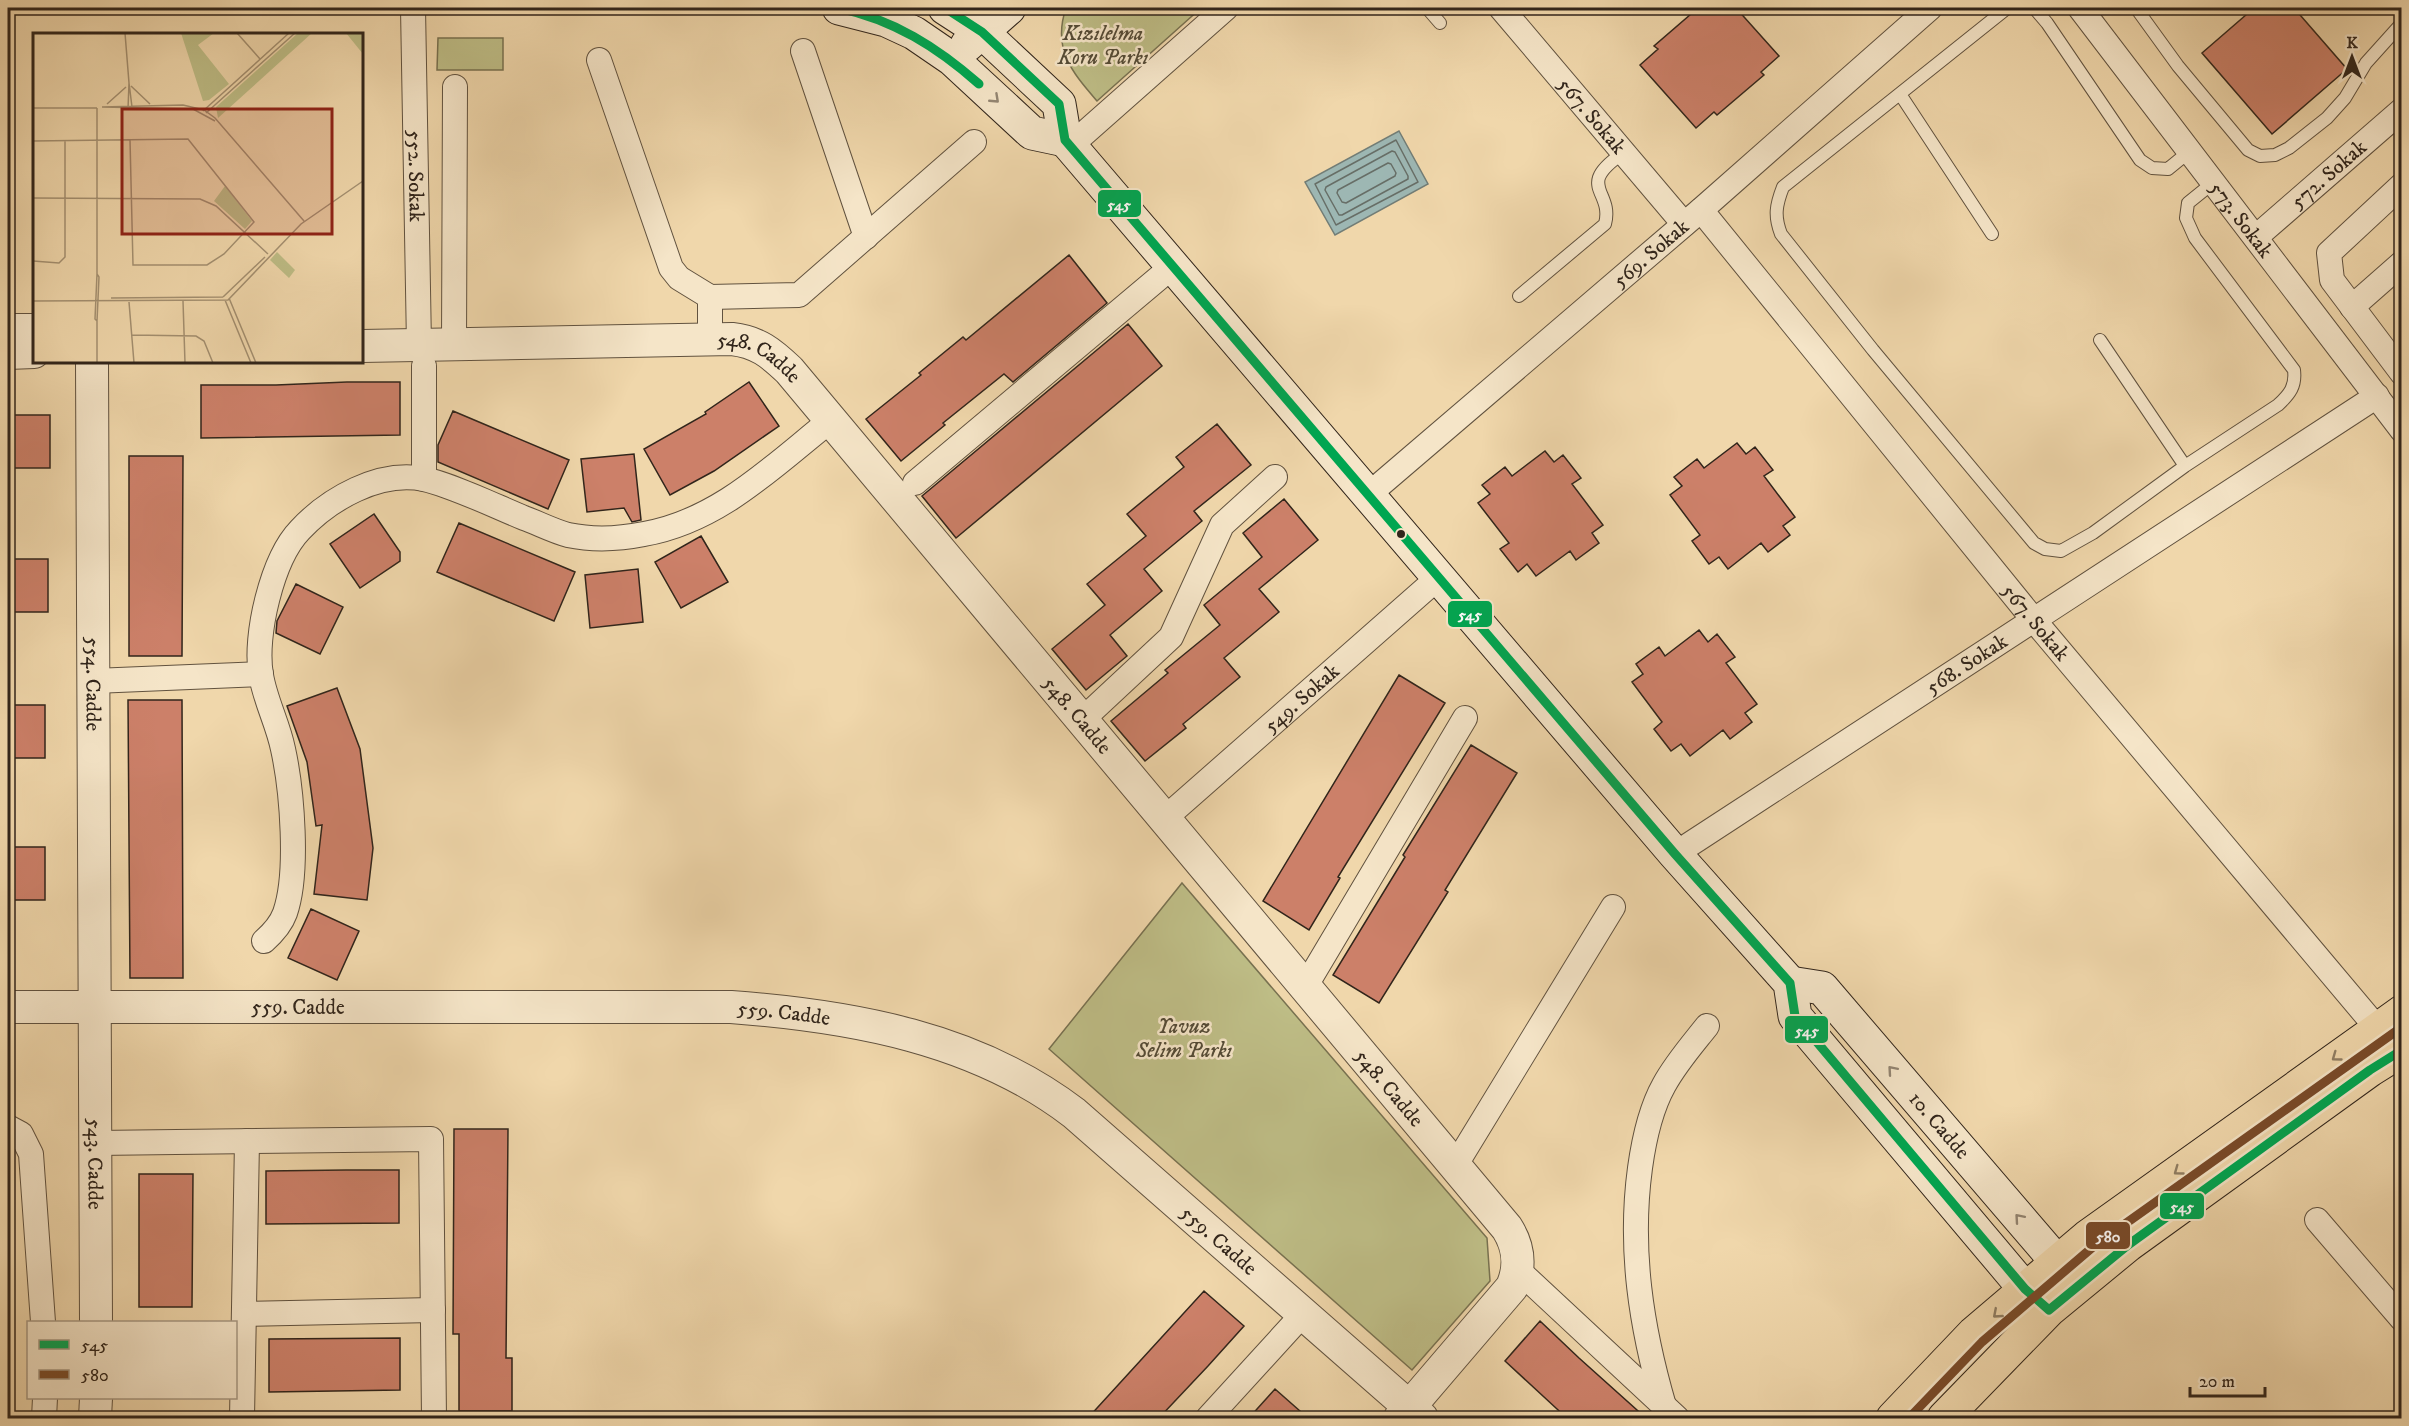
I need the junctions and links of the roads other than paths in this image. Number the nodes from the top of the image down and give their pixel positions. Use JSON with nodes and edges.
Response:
{"nodes":[{"id":1,"x":413,"y":8,"type":"edge"},
{"id":2,"x":839,"y":8,"type":"edge"},
{"id":3,"x":943,"y":8,"type":"edge"},
{"id":4,"x":1008,"y":8,"type":"edge"},
{"id":5,"x":1226,"y":8,"type":"edge"},
{"id":6,"x":1427,"y":8,"type":"edge"},
{"id":7,"x":1502,"y":8,"type":"edge"},
{"id":8,"x":1930,"y":8,"type":"edge"},
{"id":9,"x":2010,"y":8,"type":"edge"},
{"id":10,"x":2031,"y":8,"type":"edge"},
{"id":11,"x":2080,"y":8,"type":"edge"},
{"id":12,"x":2136,"y":8,"type":"edge"},
{"id":13,"x":1440,"y":22,"type":"dead end"},
{"id":14,"x":2402,"y":23,"type":"edge"},
{"id":15,"x":982,"y":32,"type":"junction"},
{"id":16,"x":914,"y":33,"type":"junction"},
{"id":17,"x":803,"y":51,"type":"dead end"},
{"id":18,"x":952,"y":59,"type":"junction"},
{"id":19,"x":599,"y":60,"type":"dead end"},
{"id":20,"x":455,"y":87,"type":"dead end"},
{"id":21,"x":1900,"y":94,"type":"junction"},
{"id":22,"x":2402,"y":110,"type":"edge"},
{"id":23,"x":974,"y":142,"type":"dead end"},
{"id":24,"x":1068,"y":143,"type":"junction"},
{"id":25,"x":2190,"y":151,"type":"junction"},
{"id":26,"x":1623,"y":153,"type":"junction"},
{"id":27,"x":2214,"y":182,"type":"junction"},
{"id":28,"x":2402,"y":185,"type":"edge"},
{"id":29,"x":1692,"y":217,"type":"junction"},
{"id":30,"x":1992,"y":234,"type":"dead end"},
{"id":31,"x":866,"y":237,"type":"junction"},
{"id":32,"x":2256,"y":237,"type":"junction"},
{"id":33,"x":2402,"y":263,"type":"edge"},
{"id":34,"x":1173,"y":266,"type":"junction"},
{"id":35,"x":1519,"y":296,"type":"dead end"},
{"id":36,"x":710,"y":297,"type":"junction"},
{"id":37,"x":2352,"y":307,"type":"junction"},
{"id":38,"x":8,"y":326,"type":"edge"},
{"id":39,"x":33,"y":326,"type":"edge"},
{"id":40,"x":710,"y":340,"type":"junction"},
{"id":41,"x":2100,"y":340,"type":"dead end"},
{"id":42,"x":454,"y":344,"type":"junction"},
{"id":43,"x":363,"y":346,"type":"edge"},
{"id":44,"x":33,"y":352,"type":"edge"},
{"id":45,"x":8,"y":353,"type":"edge"},
{"id":46,"x":422,"y":356,"type":"junction"},
{"id":47,"x":92,"y":363,"type":"edge"},
{"id":48,"x":2402,"y":373,"type":"edge"},
{"id":49,"x":2377,"y":396,"type":"junction"},
{"id":50,"x":831,"y":420,"type":"junction"},
{"id":51,"x":2402,"y":430,"type":"edge"},
{"id":52,"x":2185,"y":466,"type":"junction"},
{"id":53,"x":1275,"y":477,"type":"dead end"},
{"id":54,"x":424,"y":479,"type":"junction"},
{"id":55,"x":915,"y":483,"type":"dead end"},
{"id":56,"x":1368,"y":495,"type":"junction"},
{"id":57,"x":1439,"y":578,"type":"junction"},
{"id":58,"x":2033,"y":619,"type":"junction"},
{"id":59,"x":261,"y":674,"type":"junction"},
{"id":60,"x":94,"y":681,"type":"junction"},
{"id":61,"x":1465,"y":718,"type":"dead end"},
{"id":62,"x":1082,"y":720,"type":"junction"},
{"id":63,"x":1164,"y":819,"type":"junction"},
{"id":64,"x":1675,"y":854,"type":"junction"},
{"id":65,"x":1613,"y":907,"type":"dead end"},
{"id":66,"x":264,"y":941,"type":"dead end"},
{"id":67,"x":1790,"y":983,"type":"junction"},
{"id":68,"x":1305,"y":987,"type":"junction"},
{"id":69,"x":8,"y":1007,"type":"edge"},
{"id":70,"x":96,"y":1007,"type":"junction"},
{"id":71,"x":2389,"y":1020,"type":"edge"},
{"id":72,"x":1707,"y":1026,"type":"dead end"},
{"id":73,"x":2402,"y":1050,"type":"edge"},
{"id":74,"x":8,"y":1127,"type":"edge"},
{"id":75,"x":247,"y":1141,"type":"junction"},
{"id":76,"x":96,"y":1143,"type":"junction"},
{"id":77,"x":1455,"y":1166,"type":"junction"},
{"id":78,"x":2317,"y":1221,"type":"dead end"},
{"id":79,"x":2057,"y":1262,"type":"junction"},
{"id":80,"x":1518,"y":1270,"type":"junction"},
{"id":81,"x":2081,"y":1284,"type":"junction"},
{"id":82,"x":2025,"y":1289,"type":"junction"},
{"id":83,"x":433,"y":1310,"type":"junction"},
{"id":84,"x":2049,"y":1310,"type":"junction"},
{"id":85,"x":244,"y":1314,"type":"junction"},
{"id":86,"x":1303,"y":1314,"type":"junction"},
{"id":87,"x":2402,"y":1319,"type":"edge"},
{"id":88,"x":43,"y":1321,"type":"edge"},
{"id":89,"x":96,"y":1321,"type":"edge"},
{"id":90,"x":45,"y":1399,"type":"edge"},
{"id":91,"x":96,"y":1399,"type":"edge"},
{"id":92,"x":1671,"y":1412,"type":"edge"},
{"id":93,"x":1411,"y":1415,"type":"edge"},
{"id":94,"x":44,"y":1419,"type":"edge"},
{"id":95,"x":96,"y":1419,"type":"edge"},
{"id":96,"x":242,"y":1419,"type":"edge"},
{"id":97,"x":434,"y":1419,"type":"edge"},
{"id":98,"x":1208,"y":1419,"type":"edge"},
{"id":99,"x":1893,"y":1419,"type":"edge"},
{"id":100,"x":1944,"y":1419,"type":"edge"}],
"edges":[{"from":1,"to":46,"type":"street","name":"552. Sokak"},
{"from":2,"to":16,"type":"main road"},
{"from":3,"to":15,"type":"main road"},
{"from":3,"to":16,"type":"main road"},
{"from":4,"to":15,"type":"main road"},
{"from":5,"to":24,"type":"street"},
{"from":6,"to":13,"type":"lane"},
{"from":7,"to":26,"type":"street","name":"567. Sokak"},
{"from":8,"to":29,"type":"street","name":"569. Sokak"},
{"from":9,"to":21,"type":"lane"},
{"from":10,"to":25,"type":"lane"},
{"from":11,"to":25,"type":"street","name":"573. Sokak"},
{"from":12,"to":14,"type":"lane"},
{"from":15,"to":18,"type":"main road"},
{"from":15,"to":24,"type":"main road"},
{"from":16,"to":18,"type":"main road"},
{"from":17,"to":31,"type":"street"},
{"from":18,"to":24,"type":"main road","one_way":true},
{"from":19,"to":36,"type":"street"},
{"from":20,"to":42,"type":"street"},
{"from":21,"to":30,"type":"lane"},
{"from":21,"to":52,"type":"lane"},
{"from":22,"to":32,"type":"street","name":"572. Sokak"},
{"from":23,"to":31,"type":"street"},
{"from":24,"to":34,"type":"main road"},
{"from":25,"to":27,"type":"street","name":"573. Sokak"},
{"from":26,"to":29,"type":"street","name":"567. Sokak"},
{"from":26,"to":35,"type":"lane"},
{"from":27,"to":32,"type":"street","name":"573. Sokak"},
{"from":27,"to":52,"type":"lane"},
{"from":28,"to":37,"type":"street"},
{"from":29,"to":56,"type":"street","name":"569. Sokak"},
{"from":29,"to":58,"type":"street","name":"567. Sokak"},
{"from":31,"to":36,"type":"street"},
{"from":32,"to":49,"type":"street","name":"573. Sokak"},
{"from":33,"to":37,"type":"street"},
{"from":34,"to":55,"type":"street"},
{"from":34,"to":56,"type":"main road"},
{"from":36,"to":40,"type":"street"},
{"from":37,"to":48,"type":"street"},
{"from":38,"to":39,"type":"street"},
{"from":40,"to":42,"type":"street","name":"548. Cadde"},
{"from":40,"to":50,"type":"street","name":"548. Cadde"},
{"from":41,"to":52,"type":"lane"},
{"from":42,"to":46,"type":"street","name":"548. Cadde"},
{"from":43,"to":46,"type":"street","name":"548. Cadde"},
{"from":44,"to":45,"type":"street"},
{"from":46,"to":54,"type":"street","name":"552. Sokak"},
{"from":47,"to":60,"type":"street","name":"554. Cadde"},
{"from":49,"to":51,"type":"street","name":"573. Sokak"},
{"from":49,"to":58,"type":"street","name":"568. Sokak"},
{"from":50,"to":54,"type":"street"},
{"from":50,"to":62,"type":"street","name":"548. Cadde"},
{"from":53,"to":62,"type":"street"},
{"from":54,"to":59,"type":"street"},
{"from":56,"to":57,"type":"main road"},
{"from":57,"to":63,"type":"street","name":"549. Sokak"},
{"from":57,"to":64,"type":"main road"},
{"from":58,"to":64,"type":"street","name":"568. Sokak"},
{"from":58,"to":71,"type":"street","name":"567. Sokak"},
{"from":59,"to":60,"type":"street"},
{"from":59,"to":66,"type":"street"},
{"from":60,"to":70,"type":"street","name":"554. Cadde"},
{"from":61,"to":68,"type":"street"},
{"from":62,"to":63,"type":"street","name":"548. Cadde"},
{"from":63,"to":68,"type":"street","name":"548. Cadde"},
{"from":64,"to":67,"type":"main road"},
{"from":65,"to":77,"type":"street"},
{"from":79,"to":67,"type":"main road","name":"10. Cadde","one_way":true},
{"from":67,"to":82,"type":"main road","name":"10. Cadde"},
{"from":68,"to":77,"type":"street","name":"548. Cadde"},
{"from":69,"to":70,"type":"street","name":"559. Cadde"},
{"from":70,"to":76,"type":"street","name":"543. Cadde"},
{"from":70,"to":86,"type":"street","name":"559. Cadde"},
{"from":71,"to":79,"type":"main road","one_way":true},
{"from":72,"to":92,"type":"street"},
{"from":73,"to":81,"type":"main road"},
{"from":74,"to":88,"type":"street"},
{"from":75,"to":76,"type":"street"},
{"from":75,"to":83,"type":"street"},
{"from":75,"to":85,"type":"street"},
{"from":76,"to":89,"type":"street","name":"543. Cadde"},
{"from":77,"to":80,"type":"street","name":"548. Cadde"},
{"from":78,"to":87,"type":"street"},
{"from":79,"to":81,"type":"main road","name":"10. Cadde"},
{"from":79,"to":82,"type":"main road"},
{"from":80,"to":92,"type":"street"},
{"from":80,"to":93,"type":"street"},
{"from":81,"to":84,"type":"main road"},
{"from":82,"to":84,"type":"main road","name":"10. Cadde"},
{"from":82,"to":99,"type":"main road","one_way":true},
{"from":83,"to":85,"type":"street"},
{"from":83,"to":97,"type":"street"},
{"from":84,"to":100,"type":"main road"},
{"from":85,"to":96,"type":"street"},
{"from":86,"to":93,"type":"street","name":"559. Cadde"},
{"from":86,"to":98,"type":"street"},
{"from":90,"to":94,"type":"street"},
{"from":91,"to":95,"type":"street"}]}
